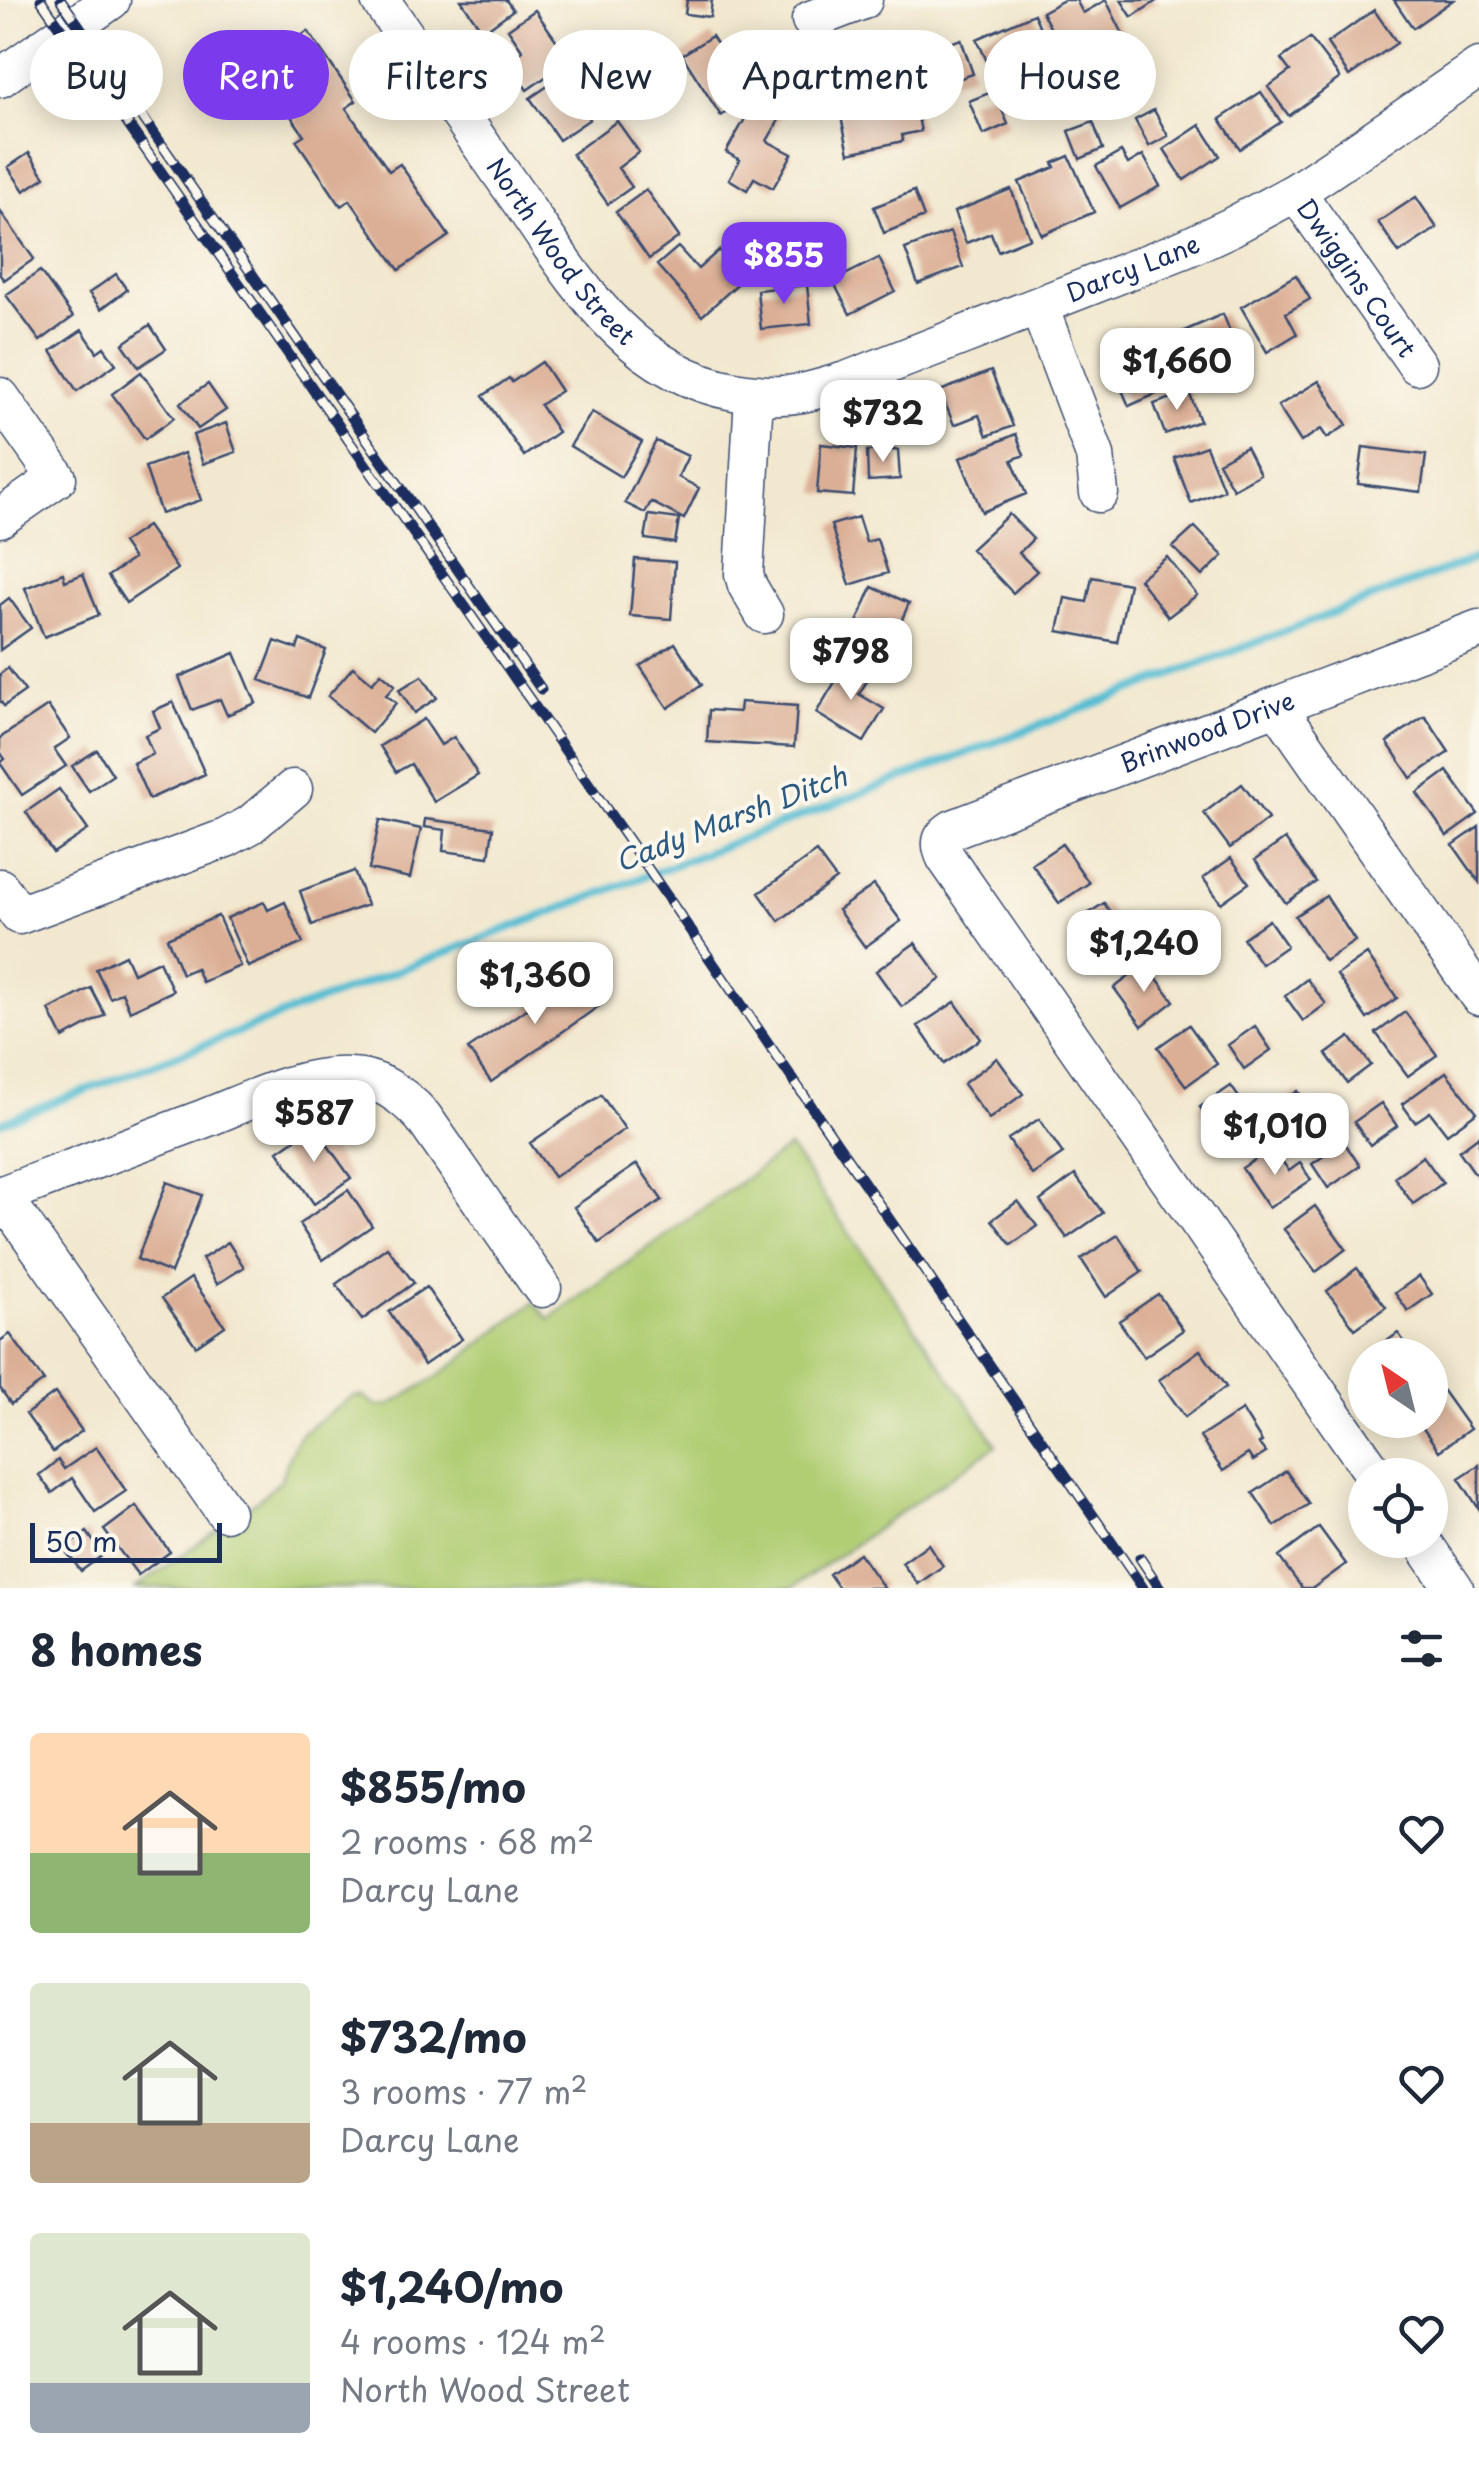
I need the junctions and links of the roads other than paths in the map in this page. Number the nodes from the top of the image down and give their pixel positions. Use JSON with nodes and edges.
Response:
{"nodes":[{"id":1,"x":111,"y":0,"type":"edge"},
{"id":2,"x":380,"y":0,"type":"edge"},
{"id":3,"x":863,"y":0,"type":"edge"},
{"id":4,"x":811,"y":20,"type":"dead end"},
{"id":5,"x":1479,"y":68,"type":"edge"},
{"id":6,"x":0,"y":78,"type":"edge"},
{"id":7,"x":1296,"y":192,"type":"junction"},
{"id":8,"x":1039,"y":306,"type":"junction"},
{"id":9,"x":1417,"y":365,"type":"dead end"},
{"id":10,"x":754,"y":395,"type":"junction"},
{"id":11,"x":0,"y":397,"type":"edge"},
{"id":12,"x":1099,"y":494,"type":"dead end"},
{"id":13,"x":0,"y":518,"type":"edge"},
{"id":14,"x":764,"y":614,"type":"dead end"},
{"id":15,"x":1479,"y":629,"type":"edge"},
{"id":16,"x":1277,"y":706,"type":"junction"},
{"id":17,"x":293,"y":788,"type":"dead end"},
{"id":18,"x":9,"y":902,"type":"edge"},
{"id":19,"x":1479,"y":996,"type":"edge"},
{"id":20,"x":1,"y":1195,"type":"edge"},
{"id":21,"x":542,"y":1288,"type":"dead end"},
{"id":22,"x":1363,"y":1458,"type":"edge"},
{"id":23,"x":225,"y":1512,"type":"dead end"},
{"id":24,"x":1433,"y":1558,"type":"edge"},
{"id":25,"x":1454,"y":1588,"type":"edge"}],
"edges":[{"from":1,"to":6,"type":"street"},
{"from":2,"to":10,"type":"street","name":"North Wood Street"},
{"from":3,"to":4,"type":"street"},
{"from":5,"to":7,"type":"street","name":"Darcy Lane"},
{"from":7,"to":8,"type":"street","name":"Darcy Lane"},
{"from":7,"to":9,"type":"street","name":"Dwiggins Court"},
{"from":8,"to":10,"type":"street","name":"Darcy Lane"},
{"from":8,"to":12,"type":"street"},
{"from":10,"to":14,"type":"street"},
{"from":11,"to":13,"type":"street"},
{"from":15,"to":16,"type":"street","name":"Brinwood Drive"},
{"from":16,"to":19,"type":"street"},
{"from":16,"to":22,"type":"street","name":"Brinwood Drive"},
{"from":17,"to":18,"type":"street"},
{"from":20,"to":21,"type":"street"},
{"from":20,"to":23,"type":"street"},
{"from":24,"to":25,"type":"street"}]}
